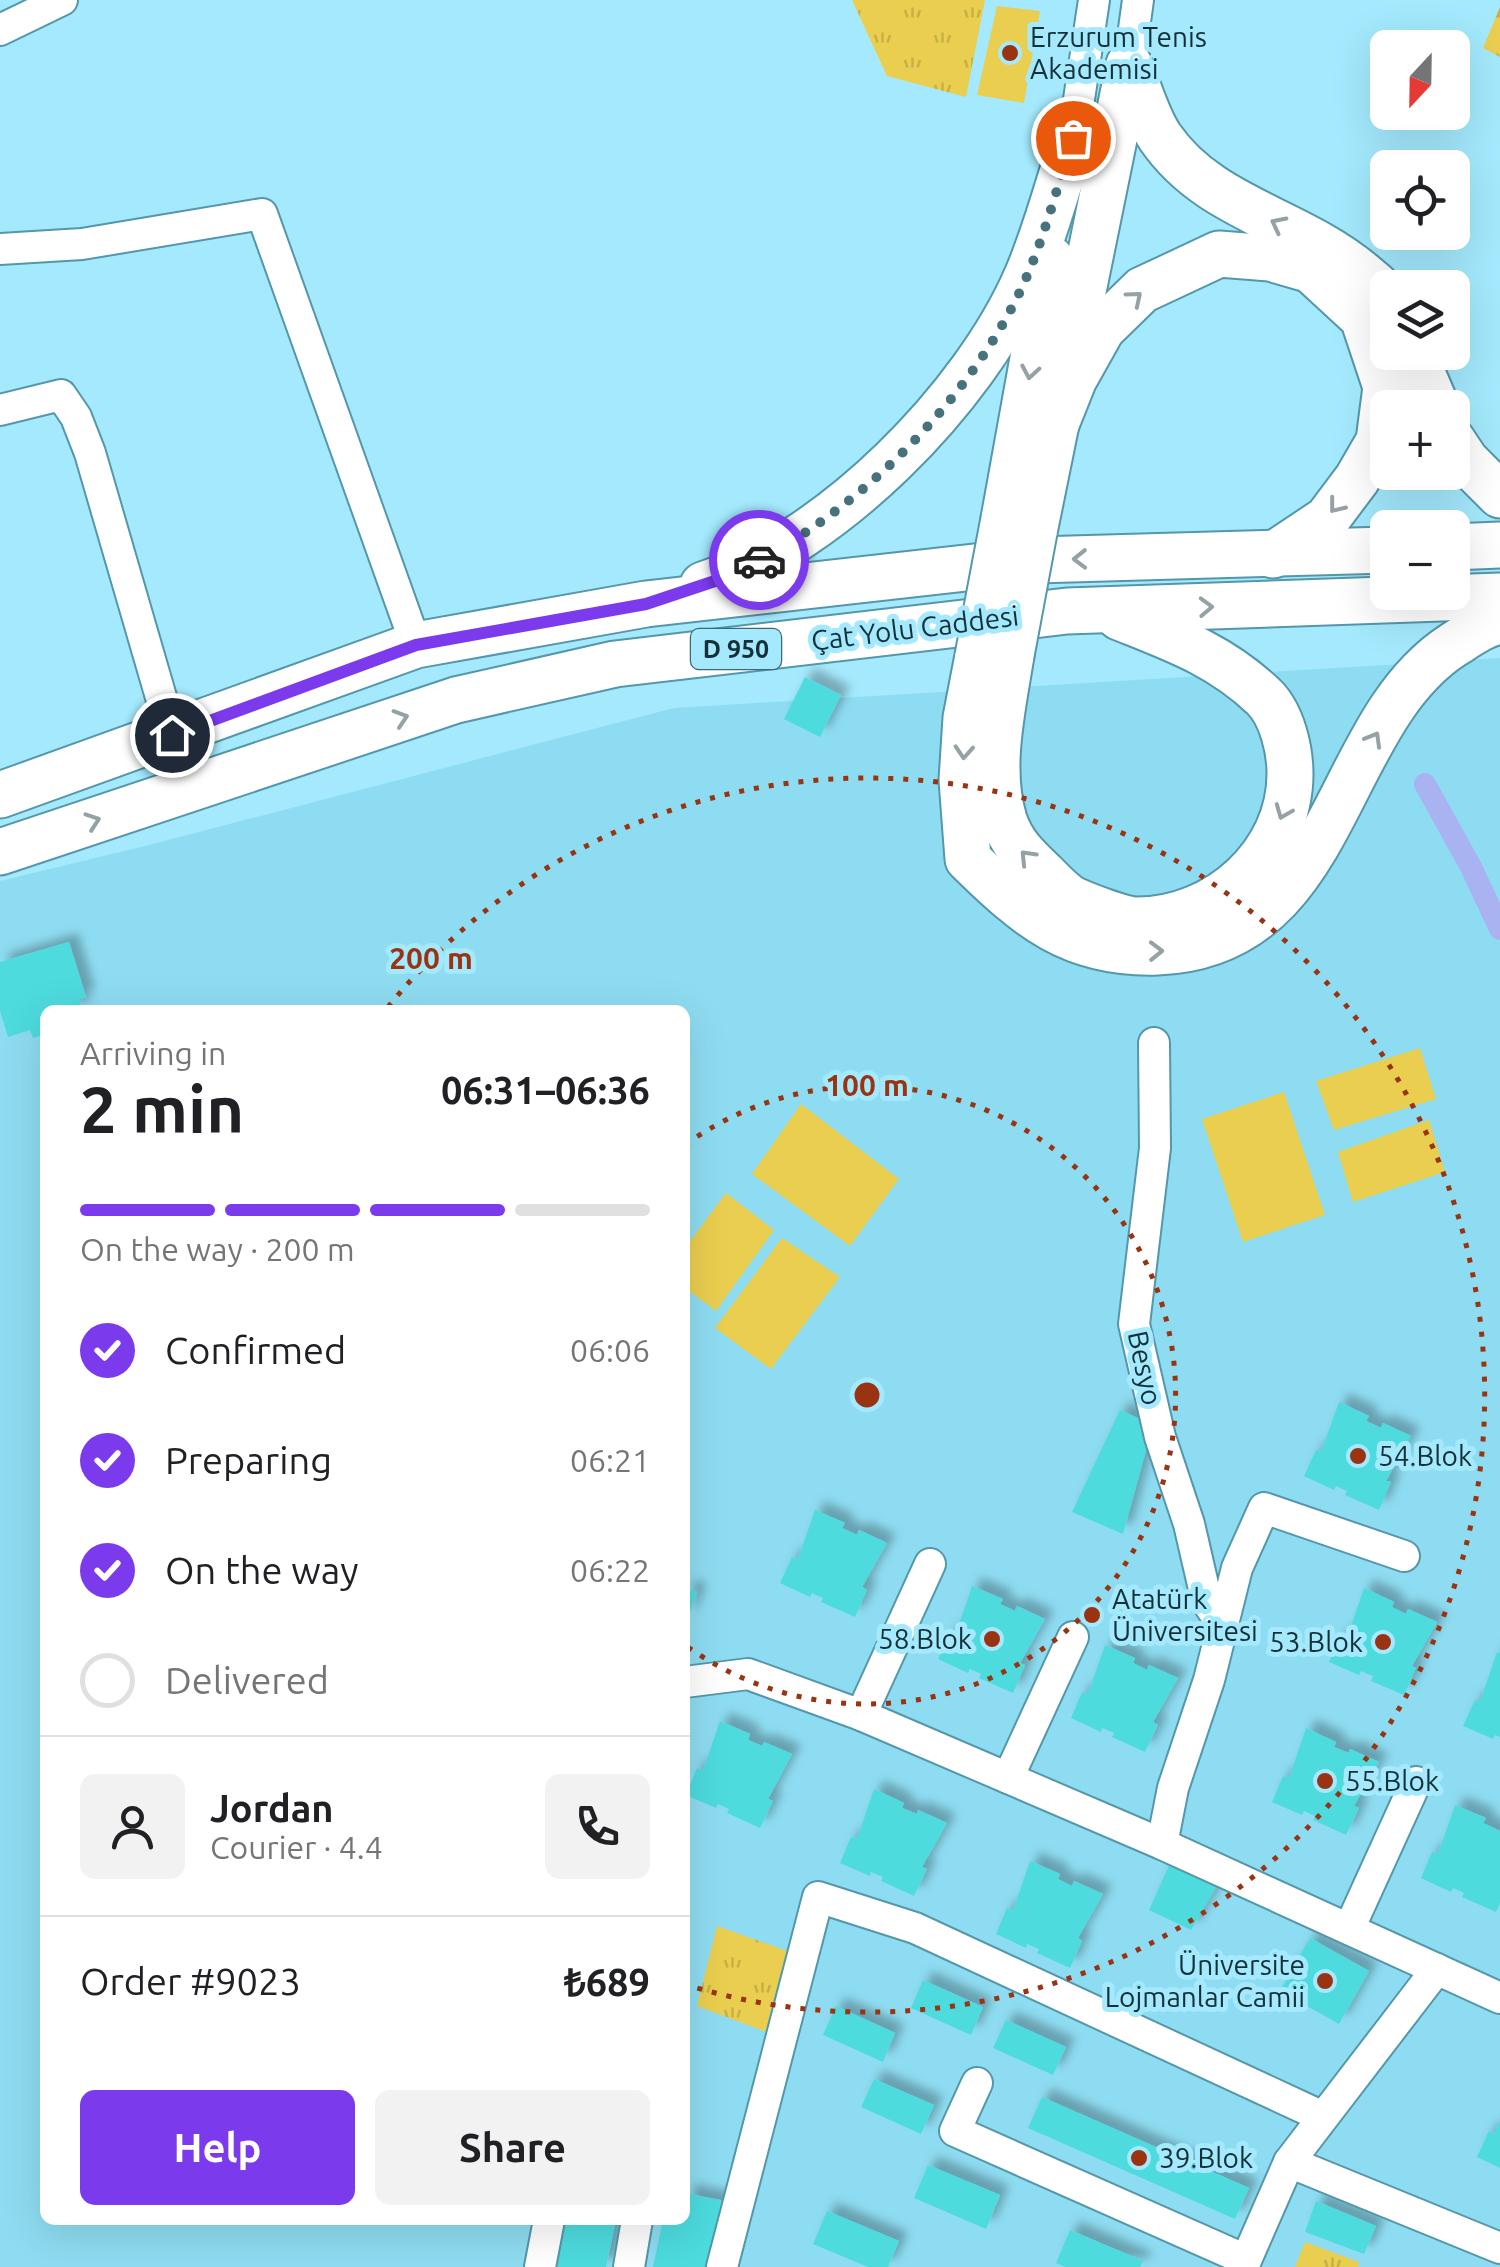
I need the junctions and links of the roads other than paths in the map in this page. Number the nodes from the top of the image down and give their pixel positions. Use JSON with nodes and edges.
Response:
{"nodes":[{"id":1,"x":62,"y":0,"type":"edge"},
{"id":2,"x":1094,"y":0,"type":"edge"},
{"id":3,"x":1138,"y":0,"type":"edge"},
{"id":4,"x":0,"y":30,"type":"edge"},
{"id":5,"x":1129,"y":65,"type":"junction"},
{"id":6,"x":1073,"y":138,"type":"junction"},
{"id":7,"x":0,"y":249,"type":"edge"},
{"id":8,"x":1370,"y":280,"type":"edge"},
{"id":9,"x":0,"y":410,"type":"edge"},
{"id":10,"x":1050,"y":439,"type":"junction"},
{"id":11,"x":1470,"y":465,"type":"edge"},
{"id":12,"x":1500,"y":496,"type":"edge"},
{"id":13,"x":1019,"y":526,"type":"junction"},
{"id":14,"x":1500,"y":545,"type":"edge"},
{"id":15,"x":1470,"y":546,"type":"edge"},
{"id":16,"x":1370,"y":551,"type":"edge"},
{"id":17,"x":1273,"y":556,"type":"junction"},
{"id":18,"x":1500,"y":596,"type":"edge"},
{"id":19,"x":646,"y":604,"type":"junction"},
{"id":20,"x":1103,"y":611,"type":"junction"},
{"id":21,"x":1500,"y":621,"type":"edge"},
{"id":22,"x":416,"y":645,"type":"junction"},
{"id":23,"x":995,"y":655,"type":"junction"},
{"id":24,"x":172,"y":735,"type":"junction"},
{"id":25,"x":0,"y":795,"type":"edge"},
{"id":26,"x":0,"y":852,"type":"edge"},
{"id":27,"x":1154,"y":1043,"type":"dead end"},
{"id":28,"x":1404,"y":1556,"type":"dead end"},
{"id":29,"x":930,"y":1564,"type":"dead end"},
{"id":30,"x":1222,"y":1624,"type":"junction"},
{"id":31,"x":1073,"y":1637,"type":"dead end"},
{"id":32,"x":690,"y":1681,"type":"edge"},
{"id":33,"x":861,"y":1714,"type":"junction"},
{"id":34,"x":1008,"y":1778,"type":"junction"},
{"id":35,"x":1416,"y":1782,"type":"dead end"},
{"id":36,"x":1162,"y":1844,"type":"junction"},
{"id":37,"x":1349,"y":1929,"type":"junction"},
{"id":38,"x":1437,"y":1968,"type":"junction"},
{"id":39,"x":1500,"y":1998,"type":"edge"},
{"id":40,"x":977,"y":2083,"type":"dead end"},
{"id":41,"x":1321,"y":2116,"type":"junction"},
{"id":42,"x":1289,"y":2162,"type":"junction"},
{"id":43,"x":548,"y":2225,"type":"edge"},
{"id":44,"x":637,"y":2225,"type":"edge"},
{"id":45,"x":1500,"y":2248,"type":"edge"},
{"id":46,"x":1244,"y":2264,"type":"edge"},
{"id":47,"x":540,"y":2267,"type":"edge"},
{"id":48,"x":630,"y":2267,"type":"edge"},
{"id":49,"x":722,"y":2267,"type":"edge"}],
"edges":[{"from":1,"to":4,"type":"street"},
{"from":2,"to":6,"type":"street"},
{"from":3,"to":5,"type":"street"},
{"from":8,"to":5,"type":"highway","one_way":true},
{"from":5,"to":10,"type":"highway"},
{"from":6,"to":13,"type":"highway","one_way":true},
{"from":6,"to":19,"type":"highway"},
{"from":7,"to":22,"type":"street"},
{"from":9,"to":24,"type":"street"},
{"from":10,"to":13,"type":"highway"},
{"from":10,"to":17,"type":"highway","one_way":true},
{"from":11,"to":12,"type":"highway"},
{"from":13,"to":23,"type":"highway","bridge":true},
{"from":14,"to":15,"type":"highway"},
{"from":16,"to":17,"type":"highway","name":"Çat Yolu Caddesi","number":"D 950"},
{"from":17,"to":19,"type":"highway","name":"Çat Yolu Caddesi","number":"D 950","one_way":true},
{"from":20,"to":18,"type":"highway","name":"Çat Yolu Caddesi","number":"D 950","one_way":true},
{"from":19,"to":22,"type":"highway","name":"Çat Yolu Caddesi","number":"D 950"},
{"from":20,"to":23,"type":"highway","one_way":true},
{"from":26,"to":20,"type":"highway","name":"Çat Yolu Caddesi","number":"D 950","one_way":true},
{"from":23,"to":21,"type":"highway","one_way":true},
{"from":22,"to":24,"type":"highway","name":"Çat Yolu Caddesi","number":"D 950"},
{"from":24,"to":25,"type":"highway","name":"Çat Yolu Caddesi","number":"D 950"},
{"from":27,"to":30,"type":"street","name":"Besyo"},
{"from":28,"to":30,"type":"street"},
{"from":29,"to":33,"type":"street"},
{"from":30,"to":36,"type":"street"},
{"from":31,"to":34,"type":"street"},
{"from":32,"to":33,"type":"street"},
{"from":33,"to":34,"type":"street"},
{"from":34,"to":36,"type":"street"},
{"from":35,"to":37,"type":"street"},
{"from":36,"to":37,"type":"street"},
{"from":37,"to":38,"type":"street"},
{"from":38,"to":39,"type":"street"},
{"from":38,"to":41,"type":"street"},
{"from":40,"to":46,"type":"street"},
{"from":41,"to":42,"type":"street"},
{"from":41,"to":49,"type":"street"},
{"from":42,"to":45,"type":"street"},
{"from":42,"to":46,"type":"street"},
{"from":43,"to":47,"type":"street"},
{"from":44,"to":48,"type":"street"}]}
